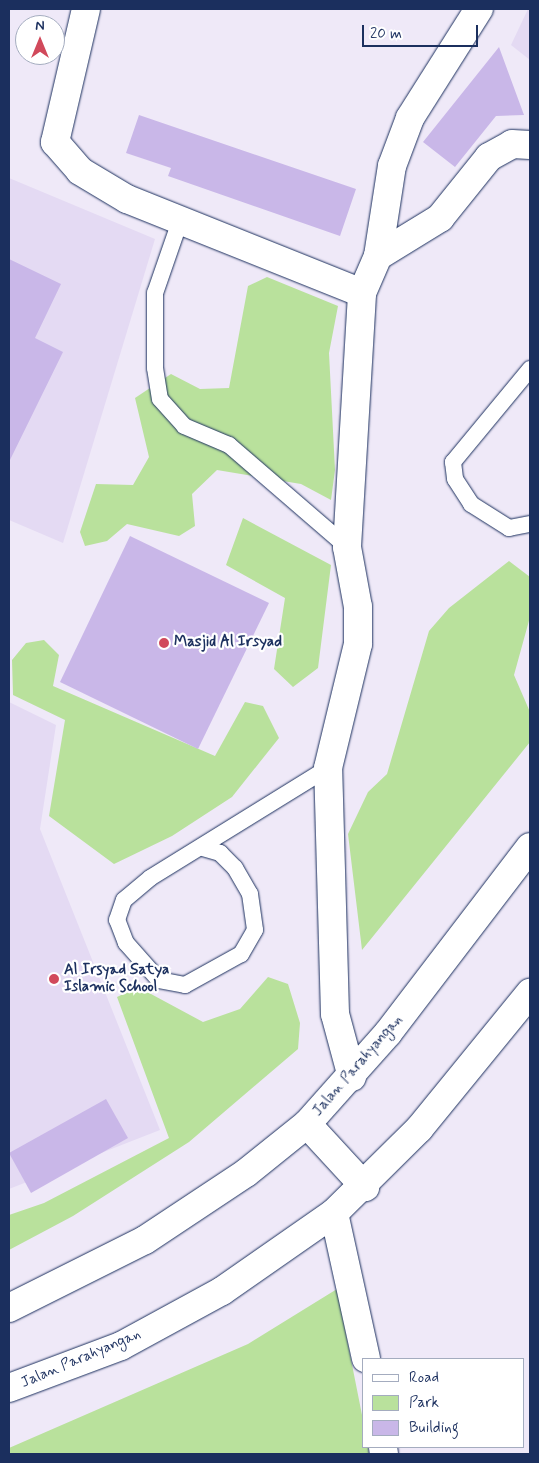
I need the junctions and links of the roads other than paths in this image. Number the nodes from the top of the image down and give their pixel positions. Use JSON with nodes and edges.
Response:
{"nodes":[{"id":1,"x":86,"y":9,"type":"edge"},
{"id":2,"x":479,"y":9,"type":"edge"},
{"id":3,"x":530,"y":145,"type":"edge"},
{"id":4,"x":180,"y":221,"type":"junction"},
{"id":5,"x":378,"y":256,"type":"junction"},
{"id":6,"x":362,"y":293,"type":"junction"},
{"id":7,"x":530,"y":369,"type":"edge"},
{"id":8,"x":530,"y":524,"type":"edge"},
{"id":9,"x":347,"y":547,"type":"junction"},
{"id":10,"x":328,"y":768,"type":"junction"},
{"id":11,"x":203,"y":848,"type":"junction"},
{"id":12,"x":530,"y":848,"type":"edge"},
{"id":13,"x":530,"y":993,"type":"edge"},
{"id":14,"x":352,"y":1077,"type":"junction"},
{"id":15,"x":307,"y":1124,"type":"junction"},
{"id":16,"x":365,"y":1187,"type":"junction"},
{"id":17,"x":334,"y":1213,"type":"junction"},
{"id":18,"x":9,"y":1308,"type":"edge"},
{"id":19,"x":366,"y":1358,"type":"edge"},
{"id":20,"x":9,"y":1388,"type":"edge"}],
"edges":[{"from":1,"to":4,"type":"street"},
{"from":2,"to":5,"type":"street"},
{"from":3,"to":5,"type":"street"},
{"from":4,"to":6,"type":"street"},
{"from":4,"to":9,"type":"lane"},
{"from":5,"to":6,"type":"street"},
{"from":6,"to":9,"type":"street"},
{"from":7,"to":8,"type":"lane"},
{"from":9,"to":10,"type":"street"},
{"from":10,"to":11,"type":"lane"},
{"from":10,"to":14,"type":"street"},
{"from":11,"to":11,"type":"lane"},
{"from":12,"to":14,"type":"street","name":"Jalan Parahyangan"},
{"from":13,"to":16,"type":"street","name":"Jalan Parahyangan"},
{"from":14,"to":15,"type":"street","name":"Jalan Parahyangan"},
{"from":15,"to":16,"type":"street"},
{"from":15,"to":18,"type":"street","name":"Jalan Parahyangan"},
{"from":16,"to":17,"type":"street","name":"Jalan Parahyangan"},
{"from":17,"to":19,"type":"street"},
{"from":17,"to":20,"type":"street","name":"Jalan Parahyangan"}]}
